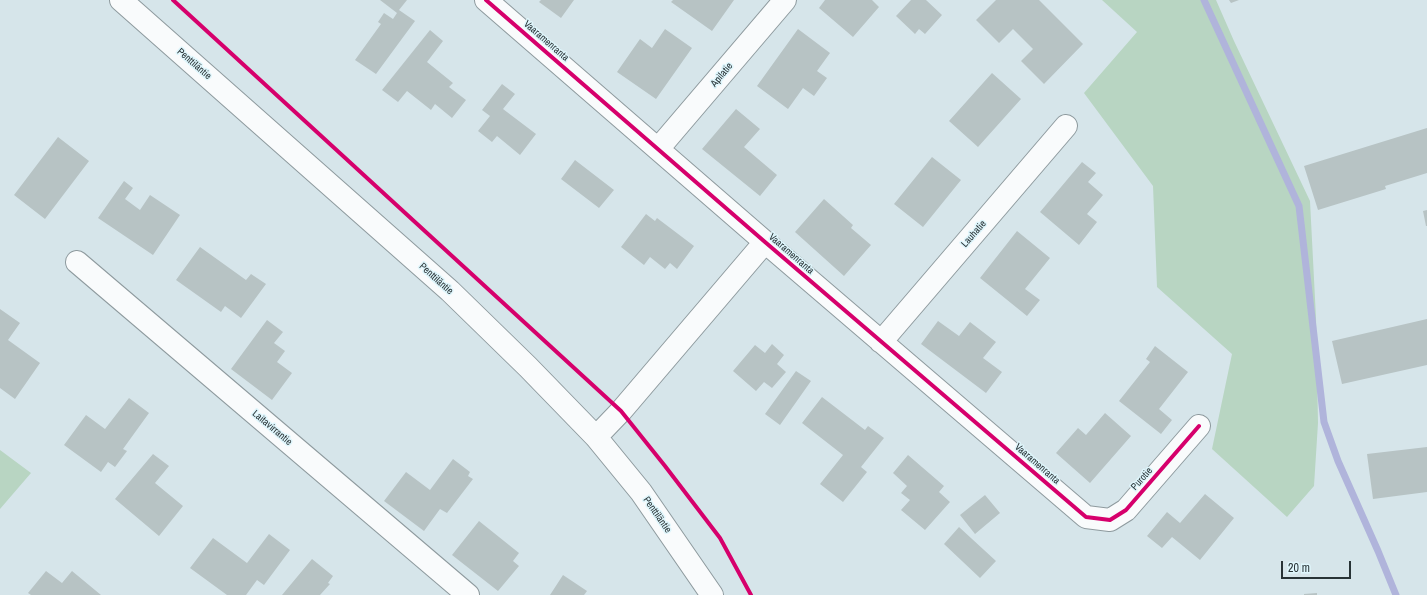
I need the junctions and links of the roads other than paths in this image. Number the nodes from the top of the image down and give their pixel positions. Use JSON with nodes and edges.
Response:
{"nodes":[{"id":1,"x":121,"y":0,"type":"edge"},
{"id":2,"x":486,"y":0,"type":"edge"},
{"id":3,"x":785,"y":0,"type":"edge"},
{"id":4,"x":1066,"y":126,"type":"dead end"},
{"id":5,"x":658,"y":149,"type":"junction"},
{"id":6,"x":765,"y":242,"type":"junction"},
{"id":7,"x":77,"y":262,"type":"dead end"},
{"id":8,"x":881,"y":342,"type":"junction"},
{"id":9,"x":1199,"y":426,"type":"dead end"},
{"id":10,"x":596,"y":436,"type":"junction"},
{"id":11,"x":1086,"y":517,"type":"joint"},
{"id":12,"x":468,"y":595,"type":"edge"},
{"id":13,"x":712,"y":595,"type":"edge"}],
"edges":[{"from":1,"to":10,"type":"street","name":"Penttiläntie"},
{"from":2,"to":5,"type":"street","name":"Vaaramenranta"},
{"from":3,"to":5,"type":"street","name":"Apilatie"},
{"from":4,"to":8,"type":"street","name":"Lauhatie"},
{"from":5,"to":6,"type":"street","name":"Vaaramenranta"},
{"from":6,"to":8,"type":"street","name":"Vaaramenranta"},
{"from":6,"to":10,"type":"street","name":"Vaaramenranta"},
{"from":7,"to":12,"type":"street","name":"Laitavirrantie"},
{"from":8,"to":11,"type":"street","name":"Vaaramenranta"},
{"from":9,"to":11,"type":"street","name":"Purotie"},
{"from":10,"to":13,"type":"street","name":"Penttiläntie"}]}
